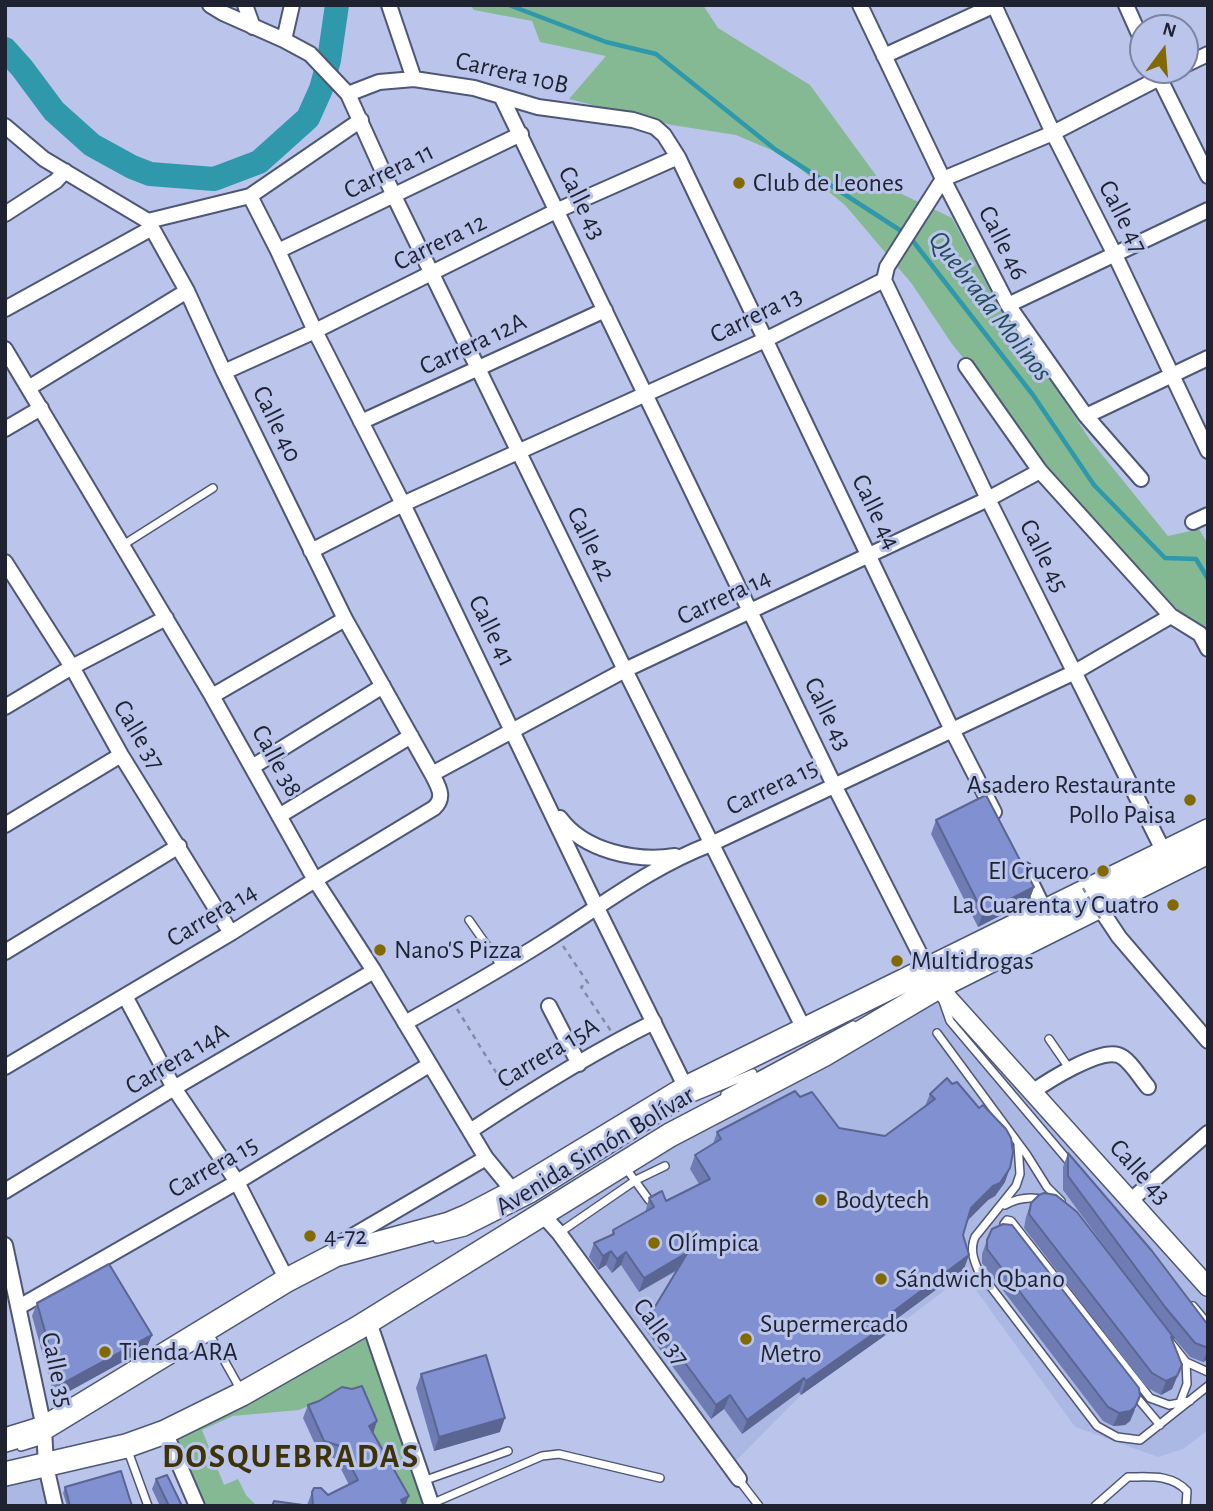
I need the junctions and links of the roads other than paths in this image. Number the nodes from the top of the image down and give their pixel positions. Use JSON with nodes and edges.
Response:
{"nodes":[{"id":1,"x":210,"y":5,"type":"edge"},
{"id":2,"x":245,"y":5,"type":"edge"},
{"id":3,"x":292,"y":5,"type":"edge"},
{"id":4,"x":389,"y":5,"type":"edge"},
{"id":5,"x":860,"y":5,"type":"edge"},
{"id":6,"x":995,"y":5,"type":"edge"},
{"id":7,"x":253,"y":27,"type":"junction"},
{"id":8,"x":284,"y":40,"type":"junction"},
{"id":9,"x":884,"y":56,"type":"junction"},
{"id":10,"x":414,"y":79,"type":"junction"},
{"id":11,"x":1139,"y":84,"type":"edge"},
{"id":12,"x":1162,"y":84,"type":"edge"},
{"id":13,"x":348,"y":94,"type":"junction"},
{"id":14,"x":502,"y":97,"type":"junction"},
{"id":15,"x":361,"y":120,"type":"junction"},
{"id":16,"x":5,"y":126,"type":"edge"},
{"id":17,"x":1053,"y":132,"type":"junction"},
{"id":18,"x":520,"y":134,"type":"junction"},
{"id":19,"x":664,"y":135,"type":"joint"},
{"id":20,"x":678,"y":156,"type":"junction"},
{"id":21,"x":65,"y":171,"type":"junction"},
{"id":22,"x":1208,"y":176,"type":"edge"},
{"id":23,"x":943,"y":179,"type":"junction"},
{"id":24,"x":394,"y":196,"type":"junction"},
{"id":25,"x":250,"y":197,"type":"junction"},
{"id":26,"x":1208,"y":210,"type":"edge"},
{"id":27,"x":556,"y":211,"type":"junction"},
{"id":28,"x":5,"y":214,"type":"edge"},
{"id":29,"x":150,"y":224,"type":"junction"},
{"id":30,"x":278,"y":251,"type":"junction"},
{"id":31,"x":1115,"y":255,"type":"junction"},
{"id":32,"x":433,"y":273,"type":"junction"},
{"id":33,"x":884,"y":280,"type":"junction"},
{"id":34,"x":187,"y":291,"type":"junction"},
{"id":35,"x":1008,"y":305,"type":"junction"},
{"id":36,"x":5,"y":309,"type":"edge"},
{"id":37,"x":605,"y":310,"type":"junction"},
{"id":38,"x":315,"y":331,"type":"junction"},
{"id":39,"x":765,"y":340,"type":"junction"},
{"id":40,"x":5,"y":349,"type":"edge"},
{"id":41,"x":1208,"y":358,"type":"edge"},
{"id":42,"x":966,"y":366,"type":"dead end"},
{"id":43,"x":478,"y":368,"type":"junction"},
{"id":44,"x":224,"y":372,"type":"junction"},
{"id":45,"x":1170,"y":374,"type":"junction"},
{"id":46,"x":30,"y":387,"type":"junction"},
{"id":47,"x":647,"y":395,"type":"junction"},
{"id":48,"x":41,"y":408,"type":"junction"},
{"id":49,"x":1086,"y":416,"type":"junction"},
{"id":50,"x":361,"y":422,"type":"junction"},
{"id":51,"x":5,"y":429,"type":"edge"},
{"id":52,"x":1208,"y":451,"type":"edge"},
{"id":53,"x":519,"y":452,"type":"junction"},
{"id":54,"x":1040,"y":471,"type":"junction"},
{"id":55,"x":1141,"y":479,"type":"dead end"},
{"id":56,"x":213,"y":488,"type":"dead end"},
{"id":57,"x":988,"y":499,"type":"junction"},
{"id":58,"x":403,"y":504,"type":"junction"},
{"id":59,"x":1208,"y":514,"type":"edge"},
{"id":60,"x":1193,"y":522,"type":"dead end"},
{"id":61,"x":122,"y":545,"type":"junction"},
{"id":62,"x":312,"y":551,"type":"junction"},
{"id":63,"x":870,"y":554,"type":"junction"},
{"id":64,"x":5,"y":562,"type":"edge"},
{"id":65,"x":11,"y":584,"type":"edge"},
{"id":66,"x":750,"y":613,"type":"junction"},
{"id":67,"x":1171,"y":616,"type":"junction"},
{"id":68,"x":166,"y":618,"type":"junction"},
{"id":69,"x":345,"y":619,"type":"junction"},
{"id":70,"x":1208,"y":649,"type":"edge"},
{"id":71,"x":72,"y":667,"type":"junction"},
{"id":72,"x":625,"y":670,"type":"junction"},
{"id":73,"x":1075,"y":672,"type":"junction"},
{"id":74,"x":383,"y":686,"type":"junction"},
{"id":75,"x":212,"y":696,"type":"junction"},
{"id":76,"x":5,"y":707,"type":"edge"},
{"id":77,"x":951,"y":729,"type":"junction"},
{"id":78,"x":513,"y":730,"type":"junction"},
{"id":79,"x":411,"y":736,"type":"junction"},
{"id":80,"x":121,"y":755,"type":"junction"},
{"id":81,"x":252,"y":767,"type":"junction"},
{"id":82,"x":432,"y":774,"type":"junction"},
{"id":83,"x":834,"y":785,"type":"junction"},
{"id":84,"x":440,"y":801,"type":"joint"},
{"id":85,"x":548,"y":801,"type":"junction"},
{"id":86,"x":279,"y":816,"type":"junction"},
{"id":87,"x":5,"y":825,"type":"edge"},
{"id":88,"x":1002,"y":826,"type":"edge"},
{"id":89,"x":1208,"y":831,"type":"edge"},
{"id":90,"x":711,"y":844,"type":"junction"},
{"id":91,"x":179,"y":846,"type":"junction"},
{"id":92,"x":1164,"y":852,"type":"junction"},
{"id":93,"x":1208,"y":852,"type":"edge"},
{"id":94,"x":686,"y":853,"type":"junction"},
{"id":95,"x":1020,"y":862,"type":"edge"},
{"id":96,"x":315,"y":880,"type":"junction"},
{"id":97,"x":596,"y":906,"type":"junction"},
{"id":98,"x":1045,"y":911,"type":"junction"},
{"id":99,"x":1100,"y":914,"type":"junction"},
{"id":100,"x":469,"y":920,"type":"dead end"},
{"id":101,"x":231,"y":933,"type":"junction"},
{"id":102,"x":5,"y":952,"type":"edge"},
{"id":103,"x":502,"y":967,"type":"junction"},
{"id":104,"x":374,"y":971,"type":"junction"},
{"id":105,"x":932,"y":978,"type":"junction"},
{"id":106,"x":125,"y":996,"type":"junction"},
{"id":107,"x":549,"y":1006,"type":"dead end"},
{"id":108,"x":860,"y":1021,"type":"dead end"},
{"id":109,"x":654,"y":1022,"type":"junction"},
{"id":110,"x":405,"y":1023,"type":"junction"},
{"id":111,"x":805,"y":1031,"type":"junction"},
{"id":112,"x":937,"y":1032,"type":"dead end"},
{"id":113,"x":1049,"y":1039,"type":"dead end"},
{"id":114,"x":1208,"y":1041,"type":"edge"},
{"id":115,"x":579,"y":1064,"type":"junction"},
{"id":116,"x":777,"y":1064,"type":"junction"},
{"id":117,"x":429,"y":1065,"type":"junction"},
{"id":118,"x":5,"y":1067,"type":"edge"},
{"id":119,"x":1069,"y":1068,"type":"junction"},
{"id":120,"x":1148,"y":1087,"type":"dead end"},
{"id":121,"x":174,"y":1088,"type":"junction"},
{"id":122,"x":686,"y":1088,"type":"junction"},
{"id":123,"x":1032,"y":1093,"type":"junction"},
{"id":124,"x":721,"y":1096,"type":"dead end"},
{"id":125,"x":687,"y":1116,"type":"dead end"},
{"id":126,"x":470,"y":1131,"type":"junction"},
{"id":127,"x":1208,"y":1133,"type":"edge"},
{"id":128,"x":1018,"y":1145,"type":"junction"},
{"id":129,"x":486,"y":1158,"type":"junction"},
{"id":130,"x":665,"y":1166,"type":"dead end"},
{"id":131,"x":1074,"y":1167,"type":"edge"},
{"id":132,"x":629,"y":1172,"type":"junction"},
{"id":133,"x":237,"y":1182,"type":"junction"},
{"id":134,"x":5,"y":1191,"type":"edge"},
{"id":135,"x":513,"y":1192,"type":"junction"},
{"id":136,"x":649,"y":1200,"type":"edge"},
{"id":137,"x":1131,"y":1200,"type":"junction"},
{"id":138,"x":998,"y":1211,"type":"junction"},
{"id":139,"x":542,"y":1214,"type":"junction"},
{"id":140,"x":559,"y":1233,"type":"junction"},
{"id":141,"x":426,"y":1241,"type":"dead end"},
{"id":142,"x":5,"y":1245,"type":"edge"},
{"id":143,"x":374,"y":1254,"type":"dead end"},
{"id":144,"x":335,"y":1255,"type":"junction"},
{"id":145,"x":288,"y":1280,"type":"junction"},
{"id":146,"x":1208,"y":1287,"type":"edge"},
{"id":147,"x":1190,"y":1303,"type":"edge"},
{"id":148,"x":19,"y":1307,"type":"junction"},
{"id":149,"x":1071,"y":1312,"type":"edge"},
{"id":150,"x":369,"y":1322,"type":"junction"},
{"id":151,"x":234,"y":1323,"type":"dead end"},
{"id":152,"x":1208,"y":1324,"type":"edge"},
{"id":153,"x":223,"y":1330,"type":"dead end"},
{"id":154,"x":1163,"y":1334,"type":"edge"},
{"id":155,"x":211,"y":1337,"type":"junction"},
{"id":156,"x":200,"y":1344,"type":"dead end"},
{"id":157,"x":311,"y":1344,"type":"dead end"},
{"id":158,"x":1186,"y":1362,"type":"junction"},
{"id":159,"x":1208,"y":1373,"type":"edge"},
{"id":160,"x":250,"y":1378,"type":"dead end"},
{"id":161,"x":238,"y":1385,"type":"junction"},
{"id":162,"x":1128,"y":1385,"type":"edge"},
{"id":163,"x":1208,"y":1386,"type":"edge"},
{"id":164,"x":227,"y":1391,"type":"dead end"},
{"id":165,"x":1142,"y":1391,"type":"junction"},
{"id":166,"x":1189,"y":1401,"type":"junction"},
{"id":167,"x":1180,"y":1404,"type":"junction"},
{"id":168,"x":1173,"y":1414,"type":"junction"},
{"id":169,"x":1160,"y":1424,"type":"junction"},
{"id":170,"x":165,"y":1432,"type":"junction"},
{"id":171,"x":48,"y":1434,"type":"junction"},
{"id":172,"x":8,"y":1445,"type":"edge"},
{"id":173,"x":127,"y":1446,"type":"junction"},
{"id":174,"x":508,"y":1451,"type":"dead end"},
{"id":175,"x":50,"y":1458,"type":"junction"},
{"id":176,"x":5,"y":1465,"type":"edge"},
{"id":177,"x":5,"y":1474,"type":"edge"},
{"id":178,"x":660,"y":1478,"type":"dead end"},
{"id":179,"x":739,"y":1479,"type":"joint"},
{"id":180,"x":422,"y":1481,"type":"junction"},
{"id":181,"x":432,"y":1505,"type":"edge"},
{"id":182,"x":55,"y":1506,"type":"edge"},
{"id":183,"x":148,"y":1506,"type":"edge"},
{"id":184,"x":197,"y":1506,"type":"edge"},
{"id":185,"x":759,"y":1506,"type":"edge"},
{"id":186,"x":1095,"y":1506,"type":"edge"},
{"id":187,"x":1186,"y":1506,"type":"edge"}],
"edges":[{"from":1,"to":7,"type":"street","name":"Calle 42"},
{"from":2,"to":7,"type":"street"},
{"from":3,"to":8,"type":"street"},
{"from":4,"to":10,"type":"street"},
{"from":5,"to":9,"type":"street","name":"Calle 46"},
{"from":6,"to":9,"type":"street"},
{"from":6,"to":17,"type":"street","name":"Calle 47"},
{"from":7,"to":8,"type":"street","name":"Calle 42"},
{"from":8,"to":13,"type":"street","name":"Calle 42"},
{"from":9,"to":23,"type":"street","name":"Calle 46"},
{"from":10,"to":13,"type":"street","name":"Carrera 10B"},
{"from":10,"to":14,"type":"street","name":"Carrera 10B"},
{"from":11,"to":17,"type":"street"},
{"from":12,"to":22,"type":"street"},
{"from":13,"to":15,"type":"street","name":"Calle 42"},
{"from":14,"to":18,"type":"street","name":"Calle 43"},
{"from":14,"to":19,"type":"street","name":"Carrera 10B"},
{"from":15,"to":24,"type":"street","name":"Calle 42"},
{"from":15,"to":25,"type":"street"},
{"from":16,"to":21,"type":"street"},
{"from":17,"to":23,"type":"street"},
{"from":17,"to":31,"type":"street","name":"Calle 47"},
{"from":18,"to":24,"type":"street","name":"Carrera 11"},
{"from":18,"to":27,"type":"street","name":"Calle 43"},
{"from":19,"to":20,"type":"street","name":"Calle 44"},
{"from":20,"to":27,"type":"street","name":"Carrera 12"},
{"from":20,"to":39,"type":"street","name":"Calle 44"},
{"from":21,"to":28,"type":"street"},
{"from":21,"to":29,"type":"street"},
{"from":23,"to":33,"type":"street"},
{"from":23,"to":35,"type":"street","name":"Calle 46"},
{"from":24,"to":30,"type":"street","name":"Carrera 11"},
{"from":24,"to":32,"type":"street","name":"Calle 42"},
{"from":25,"to":29,"type":"street"},
{"from":25,"to":30,"type":"street","name":"Calle 41"},
{"from":26,"to":31,"type":"street"},
{"from":27,"to":32,"type":"street","name":"Carrera 12"},
{"from":27,"to":37,"type":"street","name":"Calle 43"},
{"from":29,"to":34,"type":"street","name":"Calle 40"},
{"from":29,"to":36,"type":"street"},
{"from":30,"to":38,"type":"street","name":"Calle 41"},
{"from":31,"to":35,"type":"street"},
{"from":31,"to":45,"type":"street","name":"Calle 47"},
{"from":32,"to":38,"type":"street","name":"Carrera 12"},
{"from":32,"to":43,"type":"street","name":"Calle 42"},
{"from":33,"to":39,"type":"street","name":"Carrera 13"},
{"from":33,"to":57,"type":"street","name":"Calle 45"},
{"from":34,"to":44,"type":"street","name":"Calle 40"},
{"from":34,"to":46,"type":"street"},
{"from":35,"to":49,"type":"street","name":"Calle 46"},
{"from":37,"to":43,"type":"street","name":"Carrera 12A"},
{"from":37,"to":47,"type":"street","name":"Calle 43"},
{"from":38,"to":44,"type":"street","name":"Carrera 12"},
{"from":38,"to":50,"type":"street","name":"Calle 41"},
{"from":39,"to":47,"type":"street","name":"Carrera 13"},
{"from":39,"to":63,"type":"street","name":"Calle 44"},
{"from":40,"to":46,"type":"street","name":"Calle 38"},
{"from":41,"to":45,"type":"street"},
{"from":42,"to":54,"type":"street"},
{"from":43,"to":50,"type":"street","name":"Carrera 12A"},
{"from":43,"to":53,"type":"street","name":"Calle 42"},
{"from":44,"to":62,"type":"street","name":"Calle 40"},
{"from":45,"to":49,"type":"street"},
{"from":45,"to":52,"type":"street","name":"Calle 47"},
{"from":46,"to":48,"type":"street","name":"Calle 38"},
{"from":47,"to":53,"type":"street","name":"Carrera 13"},
{"from":47,"to":66,"type":"street","name":"Calle 43"},
{"from":48,"to":51,"type":"street"},
{"from":48,"to":61,"type":"street","name":"Calle 38"},
{"from":49,"to":55,"type":"street","name":"Calle 46"},
{"from":50,"to":58,"type":"street","name":"Calle 41"},
{"from":53,"to":58,"type":"street","name":"Carrera 13"},
{"from":53,"to":72,"type":"street","name":"Calle 42"},
{"from":54,"to":57,"type":"street","name":"Carrera 14"},
{"from":54,"to":67,"type":"street"},
{"from":56,"to":61,"type":"lane"},
{"from":57,"to":63,"type":"street","name":"Carrera 14"},
{"from":57,"to":73,"type":"street","name":"Calle 45"},
{"from":58,"to":62,"type":"street","name":"Carrera 13"},
{"from":58,"to":78,"type":"street","name":"Calle 41"},
{"from":59,"to":60,"type":"street"},
{"from":61,"to":68,"type":"street","name":"Calle 38"},
{"from":62,"to":69,"type":"street","name":"Calle 40"},
{"from":63,"to":66,"type":"street","name":"Carrera 14"},
{"from":63,"to":77,"type":"street","name":"Calle 44"},
{"from":64,"to":65,"type":"street","name":"Calle 37"},
{"from":65,"to":71,"type":"street","name":"Calle 37"},
{"from":66,"to":72,"type":"street","name":"Carrera 14"},
{"from":66,"to":83,"type":"street","name":"Calle 43"},
{"from":67,"to":70,"type":"street"},
{"from":67,"to":73,"type":"street","name":"Carrera 15"},
{"from":68,"to":71,"type":"street"},
{"from":68,"to":75,"type":"street","name":"Calle 38"},
{"from":69,"to":74,"type":"street","name":"Calle 40"},
{"from":69,"to":75,"type":"street"},
{"from":71,"to":76,"type":"street"},
{"from":71,"to":80,"type":"street","name":"Calle 37"},
{"from":72,"to":78,"type":"street","name":"Carrera 14"},
{"from":72,"to":90,"type":"street","name":"Calle 42"},
{"from":73,"to":77,"type":"street","name":"Carrera 15"},
{"from":73,"to":92,"type":"street","name":"Calle 45"},
{"from":74,"to":79,"type":"street","name":"Calle 40"},
{"from":74,"to":81,"type":"street"},
{"from":75,"to":81,"type":"street","name":"Calle 38"},
{"from":77,"to":83,"type":"street","name":"Carrera 15"},
{"from":77,"to":88,"type":"street","name":"Calle 44"},
{"from":78,"to":82,"type":"street","name":"Carrera 14"},
{"from":78,"to":85,"type":"street","name":"Calle 41"},
{"from":79,"to":82,"type":"street","name":"Calle 40"},
{"from":79,"to":86,"type":"street"},
{"from":80,"to":87,"type":"street"},
{"from":80,"to":91,"type":"street","name":"Calle 37"},
{"from":81,"to":86,"type":"street","name":"Calle 38"},
{"from":82,"to":84,"type":"street","name":"Calle 40"},
{"from":83,"to":90,"type":"street","name":"Carrera 15"},
{"from":83,"to":105,"type":"street","name":"Calle 43"},
{"from":84,"to":96,"type":"street","name":"Carrera 14"},
{"from":85,"to":94,"type":"street"},
{"from":85,"to":97,"type":"street","name":"Calle 41"},
{"from":86,"to":96,"type":"street","name":"Calle 38"},
{"from":89,"to":92,"type":"main road"},
{"from":90,"to":94,"type":"street","name":"Carrera 15"},
{"from":90,"to":111,"type":"street","name":"Calle 42"},
{"from":91,"to":101,"type":"street","name":"Calle 37"},
{"from":91,"to":102,"type":"street"},
{"from":92,"to":98,"type":"main road"},
{"from":93,"to":99,"type":"main road","name":"Avenida Simón Bolívar"},
{"from":94,"to":97,"type":"street","name":"Carrera 15"},
{"from":95,"to":98,"type":"street"},
{"from":96,"to":101,"type":"street","name":"Carrera 14"},
{"from":96,"to":104,"type":"street","name":"Calle 38"},
{"from":97,"to":103,"type":"street","name":"Carrera 15"},
{"from":97,"to":109,"type":"street","name":"Calle 41"},
{"from":98,"to":105,"type":"main road"},
{"from":99,"to":105,"type":"main road","name":"Avenida Simón Bolívar"},
{"from":99,"to":114,"type":"street"},
{"from":100,"to":103,"type":"lane"},
{"from":101,"to":106,"type":"street","name":"Carrera 14"},
{"from":103,"to":110,"type":"street","name":"Carrera 15"},
{"from":104,"to":110,"type":"street","name":"Calle 38"},
{"from":104,"to":121,"type":"street","name":"Carrera 14A"},
{"from":105,"to":111,"type":"main road","name":"Avenida Simón Bolívar"},
{"from":105,"to":123,"type":"street","name":"Calle 43"},
{"from":105,"to":131,"type":"lane"},
{"from":105,"to":132,"type":"main road","name":"Avenida Simón Bolívar"},
{"from":106,"to":118,"type":"street","name":"Carrera 14"},
{"from":106,"to":121,"type":"street"},
{"from":107,"to":115,"type":"street"},
{"from":108,"to":116,"type":"lane"},
{"from":109,"to":115,"type":"street","name":"Carrera 15A"},
{"from":109,"to":122,"type":"street","name":"Calle 41"},
{"from":110,"to":117,"type":"street","name":"Calle 38"},
{"from":111,"to":122,"type":"main road","name":"Avenida Simón Bolívar"},
{"from":112,"to":128,"type":"lane"},
{"from":113,"to":119,"type":"lane"},
{"from":115,"to":126,"type":"street","name":"Carrera 15A"},
{"from":116,"to":124,"type":"lane"},
{"from":116,"to":141,"type":"lane"},
{"from":117,"to":126,"type":"street","name":"Calle 38"},
{"from":117,"to":133,"type":"street","name":"Carrera 15"},
{"from":119,"to":120,"type":"street"},
{"from":119,"to":123,"type":"street"},
{"from":121,"to":133,"type":"street"},
{"from":121,"to":134,"type":"street","name":"Carrera 14A"},
{"from":122,"to":135,"type":"main road","name":"Avenida Simón Bolívar"},
{"from":123,"to":137,"type":"street","name":"Calle 43"},
{"from":125,"to":157,"type":"lane"},
{"from":126,"to":129,"type":"street","name":"Calle 38"},
{"from":127,"to":137,"type":"street"},
{"from":128,"to":138,"type":"lane"},
{"from":128,"to":138,"type":"lane"},
{"from":129,"to":135,"type":"street","name":"Calle 38"},
{"from":129,"to":144,"type":"street"},
{"from":130,"to":132,"type":"lane"},
{"from":132,"to":136,"type":"lane"},
{"from":132,"to":139,"type":"main road","name":"Avenida Simón Bolívar"},
{"from":132,"to":140,"type":"lane"},
{"from":133,"to":145,"type":"street"},
{"from":133,"to":148,"type":"street","name":"Carrera 15"},
{"from":135,"to":144,"type":"main road","name":"Avenida Simón Bolívar"},
{"from":137,"to":146,"type":"street","name":"Calle 43"},
{"from":138,"to":169,"type":"lane"},
{"from":139,"to":140,"type":"street","name":"Calle 37"},
{"from":139,"to":150,"type":"main road","name":"Avenida Simón Bolívar"},
{"from":140,"to":179,"type":"street","name":"Calle 37"},
{"from":142,"to":148,"type":"street","name":"Calle 35"},
{"from":143,"to":151,"type":"lane"},
{"from":144,"to":145,"type":"main road","name":"Avenida Simón Bolívar"},
{"from":145,"to":171,"type":"main road","name":"Avenida Simón Bolívar"},
{"from":147,"to":152,"type":"lane"},
{"from":148,"to":171,"type":"street","name":"Calle 35"},
{"from":149,"to":165,"type":"lane"},
{"from":150,"to":170,"type":"main road","name":"Avenida Simón Bolívar"},
{"from":150,"to":180,"type":"street"},
{"from":153,"to":155,"type":"lane"},
{"from":154,"to":158,"type":"lane"},
{"from":155,"to":156,"type":"lane"},
{"from":155,"to":161,"type":"lane"},
{"from":158,"to":159,"type":"lane"},
{"from":158,"to":167,"type":"lane"},
{"from":160,"to":161,"type":"lane"},
{"from":161,"to":164,"type":"lane"},
{"from":162,"to":169,"type":"lane"},
{"from":163,"to":166,"type":"lane"},
{"from":165,"to":167,"type":"lane"},
{"from":165,"to":169,"type":"lane"},
{"from":166,"to":167,"type":"lane"},
{"from":166,"to":168,"type":"lane"},
{"from":167,"to":168,"type":"lane"},
{"from":168,"to":169,"type":"lane"},
{"from":170,"to":173,"type":"main road","name":"Avenida Simón Bolívar"},
{"from":170,"to":184,"type":"street"},
{"from":171,"to":172,"type":"main road","name":"Avenida Simón Bolívar"},
{"from":171,"to":175,"type":"street","name":"Calle 35"},
{"from":173,"to":175,"type":"main road","name":"Avenida Simón Bolívar"},
{"from":173,"to":183,"type":"lane"},
{"from":174,"to":180,"type":"lane"},
{"from":175,"to":176,"type":"lane"},
{"from":175,"to":177,"type":"main road","name":"Avenida Simón Bolívar"},
{"from":175,"to":182,"type":"street","name":"Calle 35"},
{"from":178,"to":181,"type":"lane"},
{"from":179,"to":185,"type":"lane"},
{"from":180,"to":181,"type":"street"},
{"from":186,"to":187,"type":"lane"}]}
